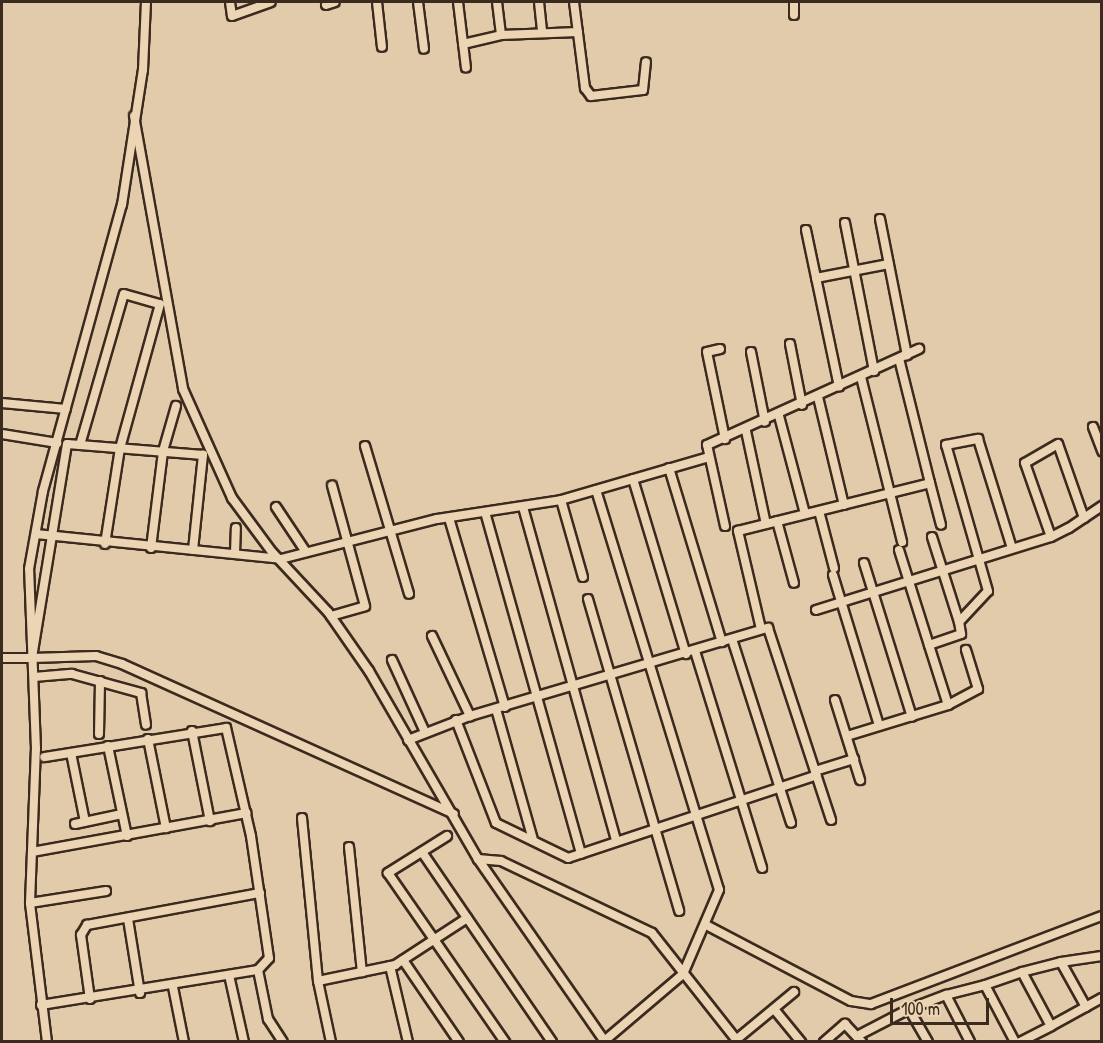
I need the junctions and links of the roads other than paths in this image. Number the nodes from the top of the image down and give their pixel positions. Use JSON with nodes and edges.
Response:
{"nodes":[{"id":1,"x":146,"y":2,"type":"edge"},
{"id":2,"x":230,"y":2,"type":"edge"},
{"id":3,"x":269,"y":2,"type":"edge"},
{"id":4,"x":335,"y":2,"type":"edge"},
{"id":5,"x":377,"y":2,"type":"edge"},
{"id":6,"x":418,"y":2,"type":"edge"},
{"id":7,"x":458,"y":2,"type":"edge"},
{"id":8,"x":497,"y":2,"type":"edge"},
{"id":9,"x":539,"y":2,"type":"edge"},
{"id":10,"x":574,"y":2,"type":"edge"},
{"id":11,"x":794,"y":2,"type":"edge"},
{"id":12,"x":326,"y":5,"type":"dead end"},
{"id":13,"x":794,"y":15,"type":"dead end"},
{"id":14,"x":578,"y":32,"type":"junction"},
{"id":15,"x":542,"y":33,"type":"junction"},
{"id":16,"x":501,"y":35,"type":"junction"},
{"id":17,"x":463,"y":44,"type":"junction"},
{"id":18,"x":382,"y":47,"type":"dead end"},
{"id":19,"x":424,"y":49,"type":"dead end"},
{"id":20,"x":646,"y":62,"type":"dead end"},
{"id":21,"x":466,"y":68,"type":"dead end"},
{"id":22,"x":134,"y":116,"type":"junction"},
{"id":23,"x":880,"y":219,"type":"dead end"},
{"id":24,"x":844,"y":223,"type":"dead end"},
{"id":25,"x":806,"y":230,"type":"dead end"},
{"id":26,"x":889,"y":264,"type":"junction"},
{"id":27,"x":854,"y":271,"type":"junction"},
{"id":28,"x":816,"y":279,"type":"junction"},
{"id":29,"x":790,"y":344,"type":"dead end"},
{"id":30,"x":720,"y":349,"type":"dead end"},
{"id":31,"x":919,"y":349,"type":"dead end"},
{"id":32,"x":751,"y":352,"type":"dead end"},
{"id":33,"x":903,"y":357,"type":"junction"},
{"id":34,"x":874,"y":371,"type":"junction"},
{"id":35,"x":861,"y":377,"type":"junction"},
{"id":36,"x":839,"y":387,"type":"junction"},
{"id":37,"x":818,"y":397,"type":"junction"},
{"id":38,"x":2,"y":403,"type":"edge"},
{"id":39,"x":176,"y":405,"type":"dead end"},
{"id":40,"x":802,"y":405,"type":"junction"},
{"id":41,"x":66,"y":409,"type":"junction"},
{"id":42,"x":779,"y":416,"type":"junction"},
{"id":43,"x":765,"y":423,"type":"junction"},
{"id":44,"x":1093,"y":427,"type":"dead end"},
{"id":45,"x":746,"y":431,"type":"junction"},
{"id":46,"x":2,"y":434,"type":"edge"},
{"id":47,"x":725,"y":439,"type":"junction"},
{"id":48,"x":57,"y":443,"type":"junction"},
{"id":49,"x":80,"y":445,"type":"junction"},
{"id":50,"x":364,"y":446,"type":"dead end"},
{"id":51,"x":120,"y":448,"type":"junction"},
{"id":52,"x":163,"y":451,"type":"junction"},
{"id":53,"x":1101,"y":451,"type":"edge"},
{"id":54,"x":706,"y":458,"type":"junction"},
{"id":55,"x":669,"y":468,"type":"junction"},
{"id":56,"x":633,"y":479,"type":"junction"},
{"id":57,"x":930,"y":483,"type":"junction"},
{"id":58,"x":332,"y":485,"type":"dead end"},
{"id":59,"x":596,"y":490,"type":"junction"},
{"id":60,"x":890,"y":493,"type":"junction"},
{"id":61,"x":561,"y":500,"type":"junction"},
{"id":62,"x":844,"y":504,"type":"junction"},
{"id":63,"x":1101,"y":506,"type":"edge"},
{"id":64,"x":276,"y":507,"type":"dead end"},
{"id":65,"x":523,"y":507,"type":"junction"},
{"id":66,"x":819,"y":511,"type":"junction"},
{"id":67,"x":485,"y":512,"type":"junction"},
{"id":68,"x":805,"y":514,"type":"junction"},
{"id":69,"x":449,"y":518,"type":"junction"},
{"id":70,"x":1084,"y":518,"type":"junction"},
{"id":71,"x":777,"y":521,"type":"junction"},
{"id":72,"x":766,"y":524,"type":"junction"},
{"id":73,"x":941,"y":525,"type":"dead end"},
{"id":74,"x":725,"y":526,"type":"dead end"},
{"id":75,"x":236,"y":528,"type":"dead end"},
{"id":76,"x":391,"y":531,"type":"junction"},
{"id":77,"x":36,"y":534,"type":"junction"},
{"id":78,"x":56,"y":535,"type":"junction"},
{"id":79,"x":932,"y":537,"type":"dead end"},
{"id":80,"x":1051,"y":537,"type":"junction"},
{"id":81,"x":349,"y":541,"type":"junction"},
{"id":82,"x":105,"y":544,"type":"junction"},
{"id":83,"x":151,"y":548,"type":"junction"},
{"id":84,"x":1012,"y":548,"type":"junction"},
{"id":85,"x":193,"y":550,"type":"junction"},
{"id":86,"x":306,"y":552,"type":"junction"},
{"id":87,"x":234,"y":553,"type":"junction"},
{"id":88,"x":281,"y":559,"type":"junction"},
{"id":89,"x":978,"y":559,"type":"junction"},
{"id":90,"x":864,"y":562,"type":"dead end"},
{"id":91,"x":942,"y":569,"type":"junction"},
{"id":92,"x":583,"y":577,"type":"dead end"},
{"id":93,"x":908,"y":579,"type":"junction"},
{"id":94,"x":794,"y":583,"type":"dead end"},
{"id":95,"x":873,"y":592,"type":"junction"},
{"id":96,"x":409,"y":594,"type":"dead end"},
{"id":97,"x":588,"y":599,"type":"dead end"},
{"id":98,"x":841,"y":602,"type":"junction"},
{"id":99,"x":816,"y":610,"type":"dead end"},
{"id":100,"x":331,"y":615,"type":"junction"},
{"id":101,"x":959,"y":622,"type":"junction"},
{"id":102,"x":761,"y":629,"type":"junction"},
{"id":103,"x":432,"y":636,"type":"dead end"},
{"id":104,"x":732,"y":639,"type":"junction"},
{"id":105,"x":722,"y":642,"type":"junction"},
{"id":106,"x":929,"y":645,"type":"junction"},
{"id":107,"x":966,"y":650,"type":"dead end"},
{"id":108,"x":690,"y":653,"type":"junction"},
{"id":109,"x":2,"y":657,"type":"edge"},
{"id":110,"x":392,"y":660,"type":"dead end"},
{"id":111,"x":651,"y":666,"type":"junction"},
{"id":112,"x":33,"y":668,"type":"junction"},
{"id":113,"x":610,"y":677,"type":"junction"},
{"id":114,"x":100,"y":681,"type":"junction"},
{"id":115,"x":576,"y":687,"type":"junction"},
{"id":116,"x":536,"y":697,"type":"junction"},
{"id":117,"x":835,"y":700,"type":"dead end"},
{"id":118,"x":948,"y":705,"type":"junction"},
{"id":119,"x":500,"y":708,"type":"junction"},
{"id":120,"x":470,"y":716,"type":"junction"},
{"id":121,"x":912,"y":717,"type":"junction"},
{"id":122,"x":456,"y":720,"type":"junction"},
{"id":123,"x":147,"y":725,"type":"dead end"},
{"id":124,"x":879,"y":725,"type":"junction"},
{"id":125,"x":192,"y":731,"type":"junction"},
{"id":126,"x":425,"y":732,"type":"junction"},
{"id":127,"x":99,"y":734,"type":"dead end"},
{"id":128,"x":847,"y":736,"type":"junction"},
{"id":129,"x":148,"y":739,"type":"junction"},
{"id":130,"x":408,"y":740,"type":"junction"},
{"id":131,"x":108,"y":746,"type":"junction"},
{"id":132,"x":72,"y":753,"type":"junction"},
{"id":133,"x":44,"y":758,"type":"dead end"},
{"id":134,"x":854,"y":759,"type":"junction"},
{"id":135,"x":816,"y":773,"type":"junction"},
{"id":136,"x":860,"y":780,"type":"dead end"},
{"id":137,"x":780,"y":787,"type":"junction"},
{"id":138,"x":741,"y":799,"type":"junction"},
{"id":139,"x":246,"y":813,"type":"junction"},
{"id":140,"x":695,"y":813,"type":"junction"},
{"id":141,"x":122,"y":814,"type":"junction"},
{"id":142,"x":456,"y":817,"type":"junction"},
{"id":143,"x":302,"y":818,"type":"dead end"},
{"id":144,"x":831,"y":820,"type":"dead end"},
{"id":145,"x":210,"y":821,"type":"junction"},
{"id":146,"x":85,"y":822,"type":"junction"},
{"id":147,"x":791,"y":823,"type":"dead end"},
{"id":148,"x":75,"y":824,"type":"dead end"},
{"id":149,"x":653,"y":826,"type":"junction"},
{"id":150,"x":166,"y":828,"type":"junction"},
{"id":151,"x":127,"y":836,"type":"junction"},
{"id":152,"x":447,"y":836,"type":"dead end"},
{"id":153,"x":616,"y":838,"type":"junction"},
{"id":154,"x":533,"y":840,"type":"junction"},
{"id":155,"x":349,"y":847,"type":"dead end"},
{"id":156,"x":32,"y":852,"type":"junction"},
{"id":157,"x":422,"y":852,"type":"junction"},
{"id":158,"x":581,"y":854,"type":"junction"},
{"id":159,"x":478,"y":859,"type":"junction"},
{"id":160,"x":762,"y":868,"type":"dead end"},
{"id":161,"x":106,"y":891,"type":"dead end"},
{"id":162,"x":260,"y":893,"type":"junction"},
{"id":163,"x":30,"y":903,"type":"junction"},
{"id":164,"x":679,"y":911,"type":"dead end"},
{"id":165,"x":1101,"y":916,"type":"edge"},
{"id":166,"x":467,"y":918,"type":"junction"},
{"id":167,"x":128,"y":919,"type":"junction"},
{"id":168,"x":706,"y":928,"type":"junction"},
{"id":169,"x":435,"y":939,"type":"junction"},
{"id":170,"x":1101,"y":956,"type":"edge"},
{"id":171,"x":403,"y":960,"type":"junction"},
{"id":172,"x":1061,"y":962,"type":"junction"},
{"id":173,"x":390,"y":966,"type":"junction"},
{"id":174,"x":258,"y":970,"type":"junction"},
{"id":175,"x":362,"y":972,"type":"junction"},
{"id":176,"x":1022,"y":972,"type":"junction"},
{"id":177,"x":683,"y":974,"type":"junction"},
{"id":178,"x":229,"y":975,"type":"junction"},
{"id":179,"x":318,"y":981,"type":"junction"},
{"id":180,"x":985,"y":985,"type":"junction"},
{"id":181,"x":172,"y":987,"type":"junction"},
{"id":182,"x":794,"y":992,"type":"dead end"},
{"id":183,"x":140,"y":993,"type":"junction"},
{"id":184,"x":946,"y":995,"type":"junction"},
{"id":185,"x":1101,"y":998,"type":"edge"},
{"id":186,"x":90,"y":999,"type":"junction"},
{"id":187,"x":41,"y":1005,"type":"junction"},
{"id":188,"x":1086,"y":1007,"type":"junction"},
{"id":189,"x":774,"y":1009,"type":"junction"},
{"id":190,"x":909,"y":1009,"type":"junction"},
{"id":191,"x":1051,"y":1026,"type":"junction"},
{"id":192,"x":860,"y":1039,"type":"edge"},
{"id":193,"x":738,"y":1040,"type":"edge"},
{"id":194,"x":47,"y":1041,"type":"edge"},
{"id":195,"x":184,"y":1041,"type":"edge"},
{"id":196,"x":244,"y":1041,"type":"edge"},
{"id":197,"x":284,"y":1041,"type":"edge"},
{"id":198,"x":331,"y":1041,"type":"edge"},
{"id":199,"x":408,"y":1041,"type":"edge"},
{"id":200,"x":459,"y":1041,"type":"edge"},
{"id":201,"x":505,"y":1041,"type":"edge"},
{"id":202,"x":552,"y":1041,"type":"edge"},
{"id":203,"x":604,"y":1041,"type":"edge"},
{"id":204,"x":801,"y":1041,"type":"edge"},
{"id":205,"x":824,"y":1041,"type":"edge"},
{"id":206,"x":928,"y":1041,"type":"edge"},
{"id":207,"x":970,"y":1041,"type":"edge"},
{"id":208,"x":1015,"y":1041,"type":"edge"},
{"id":209,"x":1020,"y":1041,"type":"edge"}],
"edges":[{"from":1,"to":22,"type":"street"},
{"from":2,"to":3,"type":"street"},
{"from":4,"to":12,"type":"street"},
{"from":5,"to":18,"type":"street"},
{"from":6,"to":19,"type":"street"},
{"from":7,"to":17,"type":"street"},
{"from":8,"to":16,"type":"street"},
{"from":9,"to":15,"type":"street"},
{"from":10,"to":14,"type":"street"},
{"from":11,"to":13,"type":"street"},
{"from":14,"to":15,"type":"street"},
{"from":14,"to":20,"type":"street"},
{"from":15,"to":16,"type":"street"},
{"from":16,"to":17,"type":"street"},
{"from":17,"to":21,"type":"street"},
{"from":22,"to":41,"type":"street"},
{"from":22,"to":88,"type":"street"},
{"from":23,"to":26,"type":"street"},
{"from":24,"to":27,"type":"street"},
{"from":25,"to":28,"type":"street"},
{"from":26,"to":27,"type":"street"},
{"from":26,"to":33,"type":"street"},
{"from":27,"to":28,"type":"street"},
{"from":27,"to":34,"type":"street"},
{"from":28,"to":36,"type":"street"},
{"from":29,"to":40,"type":"street"},
{"from":30,"to":47,"type":"street"},
{"from":31,"to":33,"type":"street"},
{"from":32,"to":43,"type":"street"},
{"from":33,"to":34,"type":"street"},
{"from":33,"to":57,"type":"street"},
{"from":34,"to":35,"type":"street"},
{"from":35,"to":36,"type":"street"},
{"from":35,"to":60,"type":"street"},
{"from":36,"to":37,"type":"street"},
{"from":37,"to":40,"type":"street"},
{"from":37,"to":62,"type":"street"},
{"from":38,"to":41,"type":"street"},
{"from":39,"to":52,"type":"street"},
{"from":40,"to":42,"type":"street"},
{"from":41,"to":48,"type":"street"},
{"from":42,"to":43,"type":"street"},
{"from":42,"to":68,"type":"street"},
{"from":43,"to":45,"type":"street"},
{"from":44,"to":53,"type":"street"},
{"from":45,"to":47,"type":"street"},
{"from":45,"to":72,"type":"street"},
{"from":46,"to":48,"type":"street"},
{"from":47,"to":54,"type":"street"},
{"from":48,"to":77,"type":"street"},
{"from":49,"to":51,"type":"street"},
{"from":49,"to":51,"type":"street"},
{"from":49,"to":78,"type":"street"},
{"from":50,"to":76,"type":"street"},
{"from":51,"to":52,"type":"street"},
{"from":51,"to":82,"type":"street"},
{"from":52,"to":83,"type":"street"},
{"from":52,"to":85,"type":"street"},
{"from":54,"to":55,"type":"street"},
{"from":54,"to":74,"type":"street"},
{"from":55,"to":56,"type":"street"},
{"from":55,"to":105,"type":"street"},
{"from":56,"to":59,"type":"street"},
{"from":56,"to":108,"type":"street"},
{"from":57,"to":60,"type":"street"},
{"from":57,"to":73,"type":"street"},
{"from":58,"to":81,"type":"street"},
{"from":59,"to":61,"type":"street"},
{"from":59,"to":111,"type":"street"},
{"from":60,"to":62,"type":"street"},
{"from":60,"to":93,"type":"street"},
{"from":61,"to":65,"type":"street"},
{"from":61,"to":92,"type":"street"},
{"from":62,"to":66,"type":"street"},
{"from":63,"to":70,"type":"street"},
{"from":64,"to":86,"type":"street"},
{"from":65,"to":67,"type":"street"},
{"from":65,"to":115,"type":"street"},
{"from":66,"to":68,"type":"street"},
{"from":66,"to":98,"type":"street"},
{"from":67,"to":69,"type":"street"},
{"from":67,"to":116,"type":"street"},
{"from":68,"to":71,"type":"street"},
{"from":69,"to":76,"type":"street"},
{"from":69,"to":119,"type":"street"},
{"from":70,"to":80,"type":"street"},
{"from":70,"to":80,"type":"street"},
{"from":71,"to":72,"type":"street"},
{"from":71,"to":94,"type":"street"},
{"from":72,"to":102,"type":"street"},
{"from":75,"to":87,"type":"street"},
{"from":76,"to":81,"type":"street"},
{"from":76,"to":96,"type":"street"},
{"from":77,"to":78,"type":"street"},
{"from":77,"to":112,"type":"street"},
{"from":78,"to":82,"type":"street"},
{"from":78,"to":112,"type":"street"},
{"from":79,"to":91,"type":"street"},
{"from":80,"to":84,"type":"street"},
{"from":81,"to":86,"type":"street"},
{"from":81,"to":100,"type":"street"},
{"from":82,"to":83,"type":"street"},
{"from":83,"to":85,"type":"street"},
{"from":84,"to":89,"type":"street"},
{"from":84,"to":89,"type":"street"},
{"from":85,"to":87,"type":"street"},
{"from":86,"to":88,"type":"street"},
{"from":87,"to":88,"type":"street"},
{"from":88,"to":100,"type":"street"},
{"from":89,"to":91,"type":"street"},
{"from":89,"to":101,"type":"street"},
{"from":90,"to":95,"type":"street"},
{"from":91,"to":93,"type":"street"},
{"from":91,"to":101,"type":"street"},
{"from":93,"to":95,"type":"street"},
{"from":93,"to":106,"type":"street"},
{"from":95,"to":98,"type":"street"},
{"from":95,"to":121,"type":"street"},
{"from":97,"to":113,"type":"street"},
{"from":98,"to":99,"type":"street"},
{"from":98,"to":124,"type":"street"},
{"from":100,"to":130,"type":"street"},
{"from":101,"to":106,"type":"street"},
{"from":102,"to":104,"type":"street"},
{"from":102,"to":135,"type":"street"},
{"from":103,"to":120,"type":"street"},
{"from":104,"to":105,"type":"street"},
{"from":104,"to":137,"type":"street"},
{"from":105,"to":108,"type":"street"},
{"from":106,"to":118,"type":"street"},
{"from":107,"to":118,"type":"street"},
{"from":108,"to":111,"type":"street"},
{"from":108,"to":138,"type":"street"},
{"from":109,"to":112,"type":"street"},
{"from":110,"to":126,"type":"street"},
{"from":111,"to":113,"type":"street"},
{"from":111,"to":140,"type":"street"},
{"from":112,"to":114,"type":"street"},
{"from":112,"to":142,"type":"street"},
{"from":112,"to":156,"type":"street"},
{"from":113,"to":115,"type":"street"},
{"from":113,"to":149,"type":"street"},
{"from":114,"to":123,"type":"street"},
{"from":114,"to":127,"type":"street"},
{"from":115,"to":116,"type":"street"},
{"from":115,"to":153,"type":"street"},
{"from":116,"to":119,"type":"street"},
{"from":116,"to":158,"type":"street"},
{"from":117,"to":128,"type":"street"},
{"from":118,"to":121,"type":"street"},
{"from":119,"to":120,"type":"street"},
{"from":119,"to":154,"type":"street"},
{"from":120,"to":122,"type":"street"},
{"from":121,"to":124,"type":"street"},
{"from":122,"to":126,"type":"street"},
{"from":122,"to":154,"type":"street"},
{"from":124,"to":128,"type":"street"},
{"from":125,"to":129,"type":"street"},
{"from":125,"to":139,"type":"street"},
{"from":125,"to":145,"type":"street"},
{"from":126,"to":130,"type":"street"},
{"from":128,"to":134,"type":"street"},
{"from":129,"to":131,"type":"street"},
{"from":129,"to":150,"type":"street"},
{"from":130,"to":142,"type":"street"},
{"from":131,"to":132,"type":"street"},
{"from":131,"to":141,"type":"street"},
{"from":132,"to":133,"type":"street"},
{"from":132,"to":146,"type":"street"},
{"from":134,"to":135,"type":"street"},
{"from":134,"to":136,"type":"street"},
{"from":135,"to":137,"type":"street"},
{"from":135,"to":144,"type":"street"},
{"from":137,"to":138,"type":"street"},
{"from":137,"to":147,"type":"street"},
{"from":138,"to":140,"type":"street"},
{"from":138,"to":160,"type":"street"},
{"from":139,"to":145,"type":"street"},
{"from":139,"to":162,"type":"street"},
{"from":140,"to":149,"type":"street"},
{"from":140,"to":168,"type":"street"},
{"from":141,"to":146,"type":"street"},
{"from":141,"to":151,"type":"street"},
{"from":142,"to":159,"type":"street"},
{"from":143,"to":179,"type":"street"},
{"from":145,"to":150,"type":"street"},
{"from":146,"to":148,"type":"street"},
{"from":149,"to":153,"type":"street"},
{"from":149,"to":164,"type":"street"},
{"from":150,"to":151,"type":"street"},
{"from":151,"to":156,"type":"street"},
{"from":152,"to":157,"type":"street"},
{"from":153,"to":158,"type":"street"},
{"from":154,"to":158,"type":"street"},
{"from":155,"to":175,"type":"street"},
{"from":156,"to":163,"type":"street"},
{"from":157,"to":166,"type":"street"},
{"from":157,"to":169,"type":"street"},
{"from":159,"to":177,"type":"street"},
{"from":159,"to":203,"type":"street"},
{"from":161,"to":163,"type":"street"},
{"from":162,"to":167,"type":"street"},
{"from":162,"to":174,"type":"street"},
{"from":163,"to":187,"type":"street"},
{"from":165,"to":168,"type":"street"},
{"from":166,"to":169,"type":"street"},
{"from":166,"to":202,"type":"street"},
{"from":167,"to":183,"type":"street"},
{"from":167,"to":186,"type":"street"},
{"from":168,"to":177,"type":"street"},
{"from":169,"to":171,"type":"street"},
{"from":169,"to":201,"type":"street"},
{"from":170,"to":172,"type":"street"},
{"from":171,"to":173,"type":"street"},
{"from":171,"to":200,"type":"street"},
{"from":172,"to":176,"type":"street"},
{"from":172,"to":188,"type":"street"},
{"from":173,"to":175,"type":"street"},
{"from":173,"to":199,"type":"street"},
{"from":174,"to":178,"type":"street"},
{"from":174,"to":197,"type":"street"},
{"from":175,"to":179,"type":"street"},
{"from":176,"to":180,"type":"street"},
{"from":176,"to":191,"type":"street"},
{"from":177,"to":193,"type":"street"},
{"from":177,"to":203,"type":"street"},
{"from":178,"to":181,"type":"street"},
{"from":178,"to":196,"type":"street"},
{"from":179,"to":198,"type":"street"},
{"from":180,"to":184,"type":"street"},
{"from":180,"to":208,"type":"street"},
{"from":181,"to":183,"type":"street"},
{"from":181,"to":195,"type":"street"},
{"from":182,"to":189,"type":"street"},
{"from":183,"to":186,"type":"street"},
{"from":184,"to":190,"type":"street"},
{"from":184,"to":207,"type":"street"},
{"from":185,"to":188,"type":"street"},
{"from":186,"to":187,"type":"street"},
{"from":187,"to":194,"type":"street"},
{"from":188,"to":191,"type":"street"},
{"from":189,"to":193,"type":"street"},
{"from":189,"to":204,"type":"street"},
{"from":190,"to":192,"type":"street"},
{"from":190,"to":206,"type":"street"},
{"from":191,"to":209,"type":"street"},
{"from":192,"to":205,"type":"street"}]}
